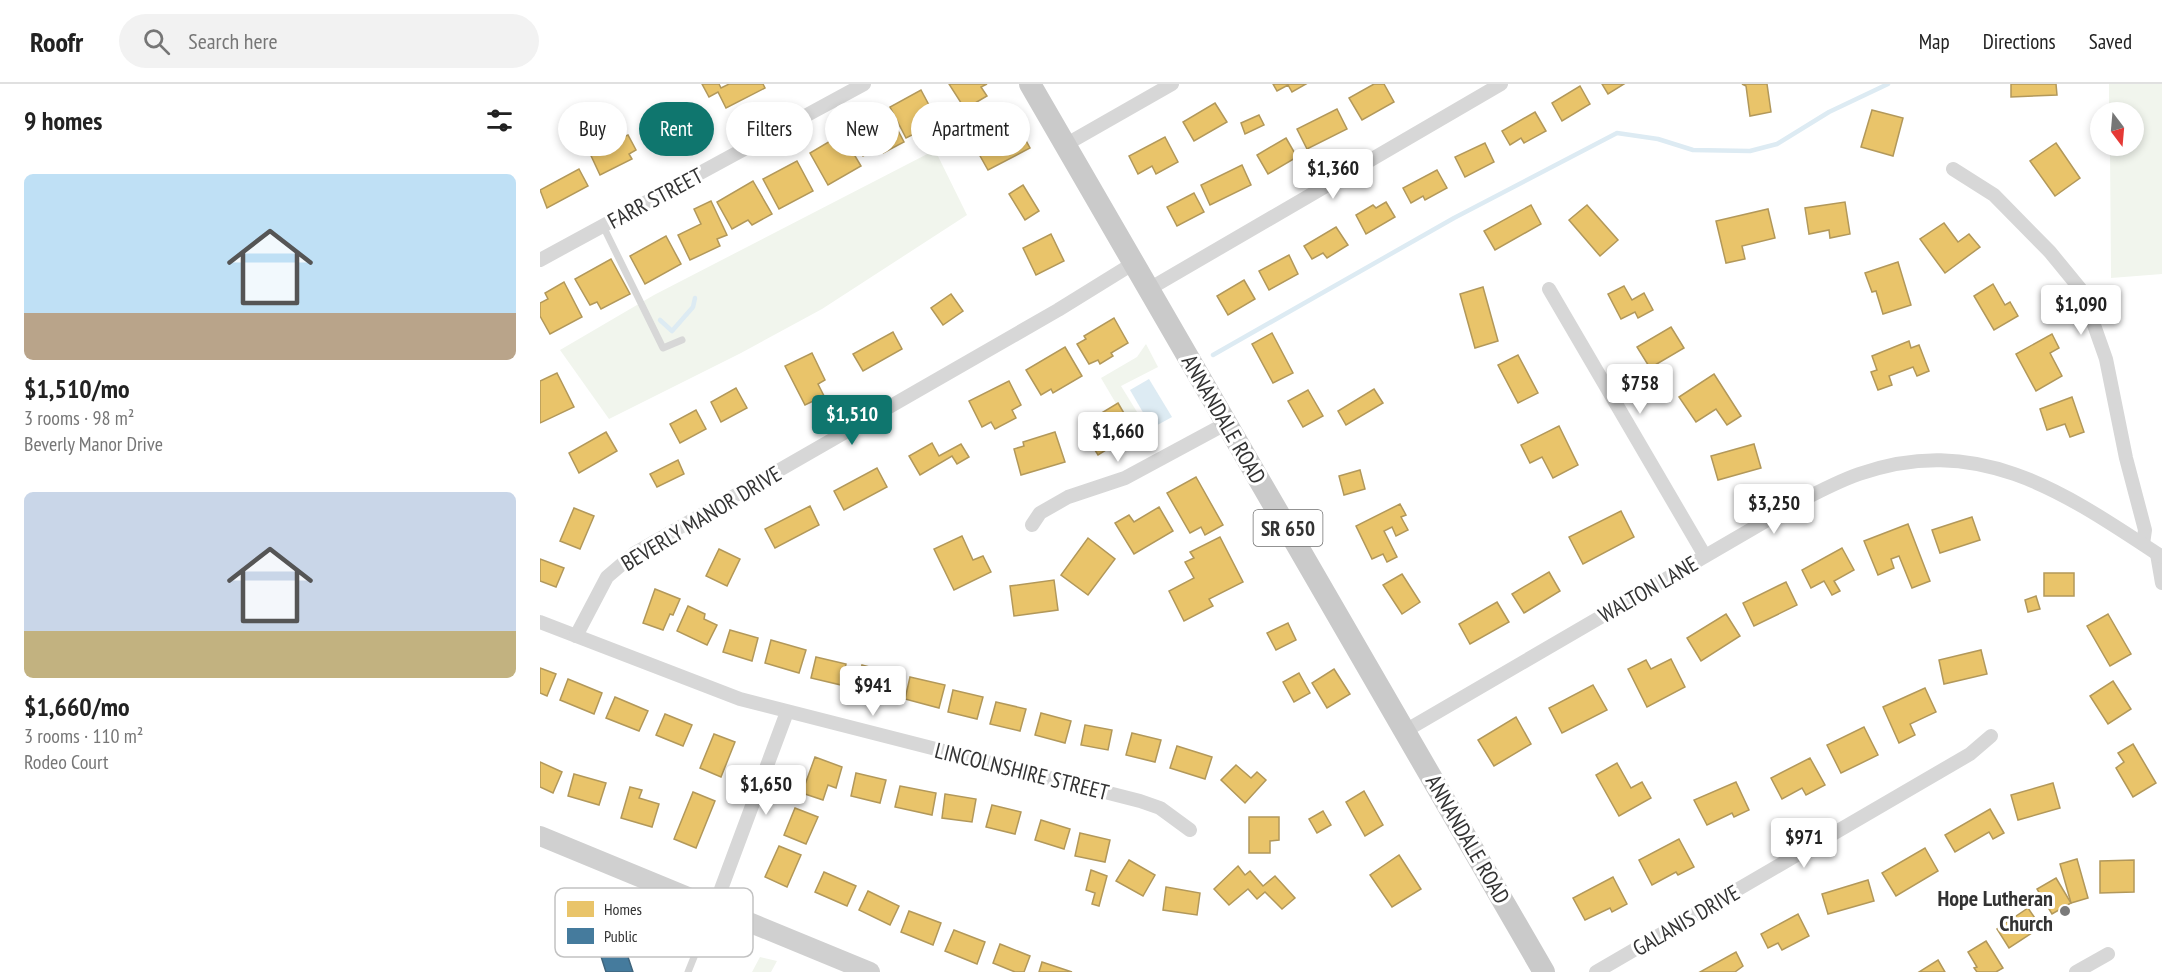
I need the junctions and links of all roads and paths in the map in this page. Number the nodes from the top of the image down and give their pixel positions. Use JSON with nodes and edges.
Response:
{"nodes":[{"id":1,"x":864,"y":84,"type":"edge"},
{"id":2,"x":1030,"y":84,"type":"edge"},
{"id":3,"x":1172,"y":84,"type":"edge"},
{"id":4,"x":1502,"y":84,"type":"edge"},
{"id":5,"x":1065,"y":145,"type":"junction"},
{"id":6,"x":1953,"y":169,"type":"dead end"},
{"id":7,"x":603,"y":226,"type":"junction"},
{"id":8,"x":540,"y":260,"type":"edge"},
{"id":9,"x":1134,"y":263,"type":"junction"},
{"id":10,"x":1149,"y":289,"type":"junction"},
{"id":11,"x":1549,"y":289,"type":"dead end"},
{"id":12,"x":682,"y":340,"type":"dead end"},
{"id":13,"x":1227,"y":423,"type":"junction"},
{"id":14,"x":1032,"y":525,"type":"dead end"},
{"id":15,"x":2143,"y":544,"type":"junction"},
{"id":16,"x":2160,"y":555,"type":"edge"},
{"id":17,"x":1705,"y":556,"type":"junction"},
{"id":18,"x":2162,"y":583,"type":"edge"},
{"id":19,"x":540,"y":622,"type":"edge"},
{"id":20,"x":576,"y":636,"type":"junction"},
{"id":21,"x":787,"y":712,"type":"junction"},
{"id":22,"x":1405,"y":731,"type":"junction"},
{"id":23,"x":1991,"y":736,"type":"dead end"},
{"id":24,"x":1190,"y":830,"type":"dead end"},
{"id":25,"x":540,"y":836,"type":"edge"},
{"id":26,"x":666,"y":888,"type":"edge"},
{"id":27,"x":721,"y":888,"type":"edge"},
{"id":28,"x":753,"y":924,"type":"edge"},
{"id":29,"x":2108,"y":954,"type":"dead end"},
{"id":30,"x":694,"y":957,"type":"edge"},
{"id":31,"x":688,"y":972,"type":"edge"},
{"id":32,"x":870,"y":972,"type":"edge"},
{"id":33,"x":1544,"y":972,"type":"edge"},
{"id":34,"x":1596,"y":972,"type":"edge"},
{"id":35,"x":2076,"y":972,"type":"edge"}],
"edges":[{"from":1,"to":7,"type":"street","name":"FARR STREET"},
{"from":2,"to":5,"type":"main road","name":"ANNANDALE ROAD","number":"SR 650"},
{"from":3,"to":5,"type":"street"},
{"from":4,"to":10,"type":"street"},
{"from":5,"to":9,"type":"main road","name":"ANNANDALE ROAD","number":"SR 650"},
{"from":6,"to":15,"type":"street"},
{"from":7,"to":8,"type":"street","name":"FARR STREET"},
{"from":7,"to":12,"type":"lane"},
{"from":9,"to":10,"type":"main road","name":"ANNANDALE ROAD","number":"SR 650"},
{"from":9,"to":20,"type":"street","name":"BEVERLY MANOR DRIVE"},
{"from":10,"to":13,"type":"main road","name":"ANNANDALE ROAD","number":"SR 650"},
{"from":11,"to":17,"type":"street"},
{"from":13,"to":14,"type":"street"},
{"from":13,"to":22,"type":"main road","name":"ANNANDALE ROAD","number":"SR 650"},
{"from":15,"to":16,"type":"street","name":"WALTON LANE"},
{"from":15,"to":17,"type":"street","name":"WALTON LANE"},
{"from":16,"to":18,"type":"street"},
{"from":17,"to":22,"type":"street","name":"WALTON LANE"},
{"from":19,"to":20,"type":"street","name":"LINCOLNSHIRE STREET"},
{"from":20,"to":21,"type":"street","name":"LINCOLNSHIRE STREET"},
{"from":21,"to":24,"type":"street","name":"LINCOLNSHIRE STREET"},
{"from":21,"to":27,"type":"street"},
{"from":22,"to":33,"type":"main road","name":"ANNANDALE ROAD","number":"SR 650"},
{"from":23,"to":34,"type":"street","name":"GALANIS DRIVE"},
{"from":25,"to":26,"type":"main road"},
{"from":28,"to":32,"type":"main road"},
{"from":29,"to":35,"type":"street"},
{"from":30,"to":31,"type":"lane"}]}
